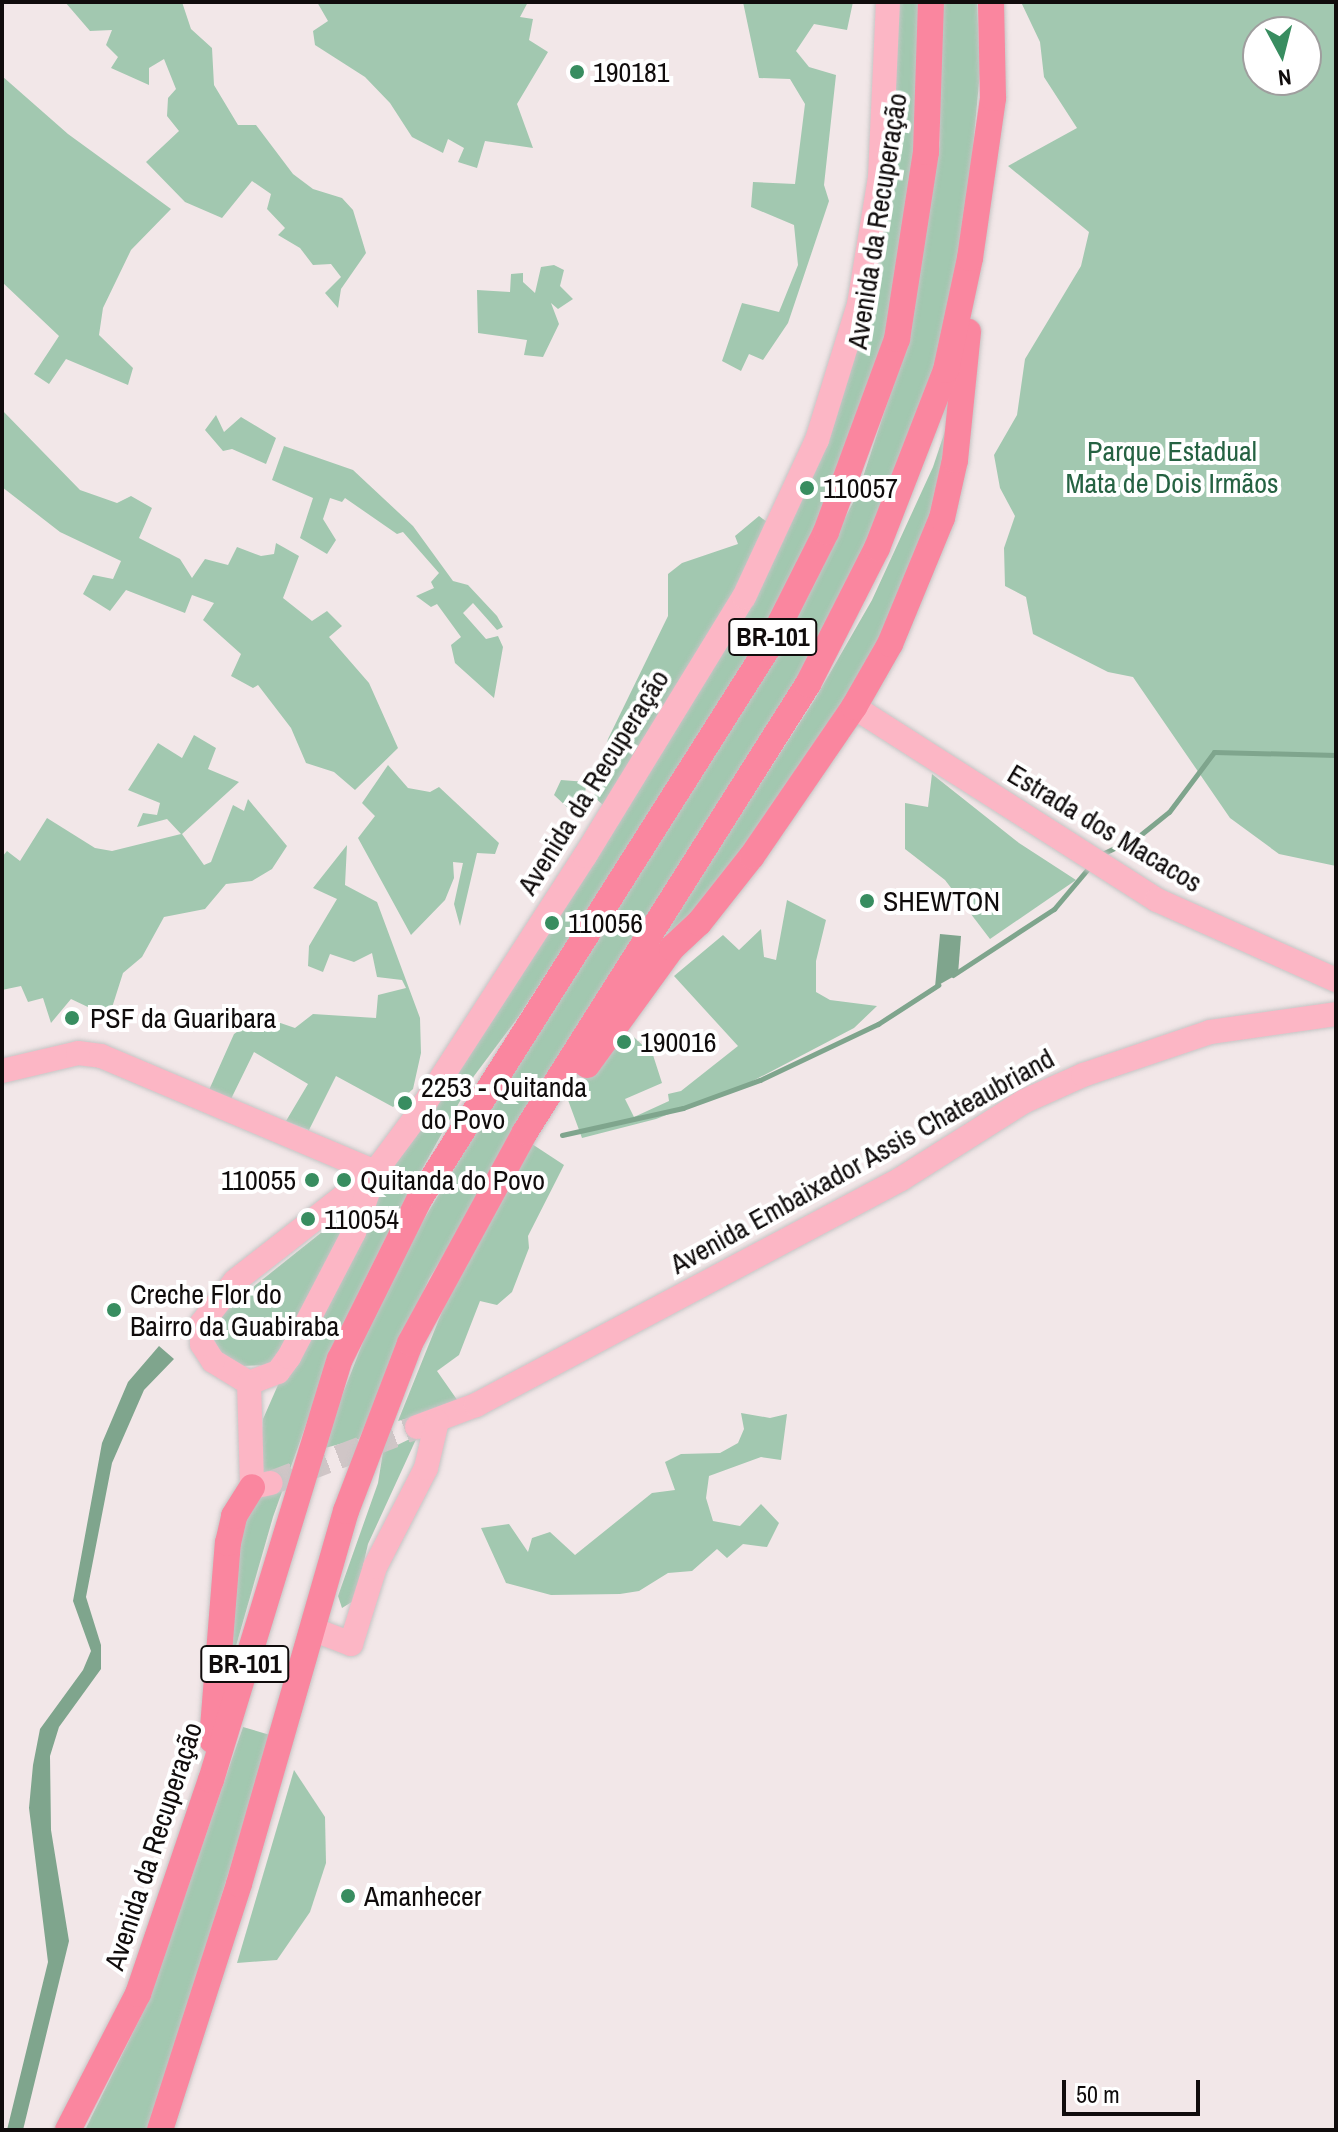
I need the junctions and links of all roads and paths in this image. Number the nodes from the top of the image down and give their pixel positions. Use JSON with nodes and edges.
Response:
{"nodes":[{"id":1,"x":888,"y":2,"type":"edge"},
{"id":2,"x":931,"y":2,"type":"edge"},
{"id":3,"x":991,"y":2,"type":"edge"},
{"id":4,"x":970,"y":258,"type":"junction"},
{"id":5,"x":854,"y":707,"type":"junction"},
{"id":6,"x":1336,"y":980,"type":"edge"},
{"id":7,"x":1336,"y":1014,"type":"edge"},
{"id":8,"x":2,"y":1071,"type":"edge"},
{"id":9,"x":525,"y":1132,"type":"junction"},
{"id":10,"x":345,"y":1160,"type":"junction"},
{"id":11,"x":375,"y":1172,"type":"junction"},
{"id":12,"x":355,"y":1187,"type":"junction"},
{"id":13,"x":249,"y":1383,"type":"junction"},
{"id":14,"x":261,"y":1485,"type":"joint"},
{"id":15,"x":312,"y":1629,"type":"junction"},
{"id":16,"x":211,"y":1780,"type":"junction"},
{"id":17,"x":68,"y":2130,"type":"edge"},
{"id":18,"x":160,"y":2130,"type":"edge"}],
"edges":[{"from":1,"to":11,"type":"main road","name":"Avenida da Recuperação"},
{"from":2,"to":16,"type":"highway","name":"Avenida da Recuperação","number":"BR-101"},
{"from":3,"to":4,"type":"highway","number":"BR-101"},
{"from":4,"to":5,"type":"highway"},
{"from":4,"to":9,"type":"highway","number":"BR-101"},
{"from":5,"to":6,"type":"main road","name":"Estrada dos Macacos"},
{"from":5,"to":9,"type":"highway"},
{"from":7,"to":15,"type":"main road","name":"Avenida Embaixador Assis Chateaubriand"},
{"from":8,"to":10,"type":"main road"},
{"from":9,"to":15,"type":"highway","number":"BR-101"},
{"from":10,"to":11,"type":"main road"},
{"from":10,"to":12,"type":"main road"},
{"from":11,"to":12,"type":"main road","name":"Avenida da Recuperação"},
{"from":11,"to":13,"type":"main road"},
{"from":12,"to":13,"type":"main road","name":"Avenida da Recuperação"},
{"from":13,"to":14,"type":"main road"},
{"from":14,"to":16,"type":"highway"},
{"from":15,"to":18,"type":"highway","number":"BR-101"},
{"from":16,"to":17,"type":"highway","name":"Avenida da Recuperação","number":"BR-101"}]}
